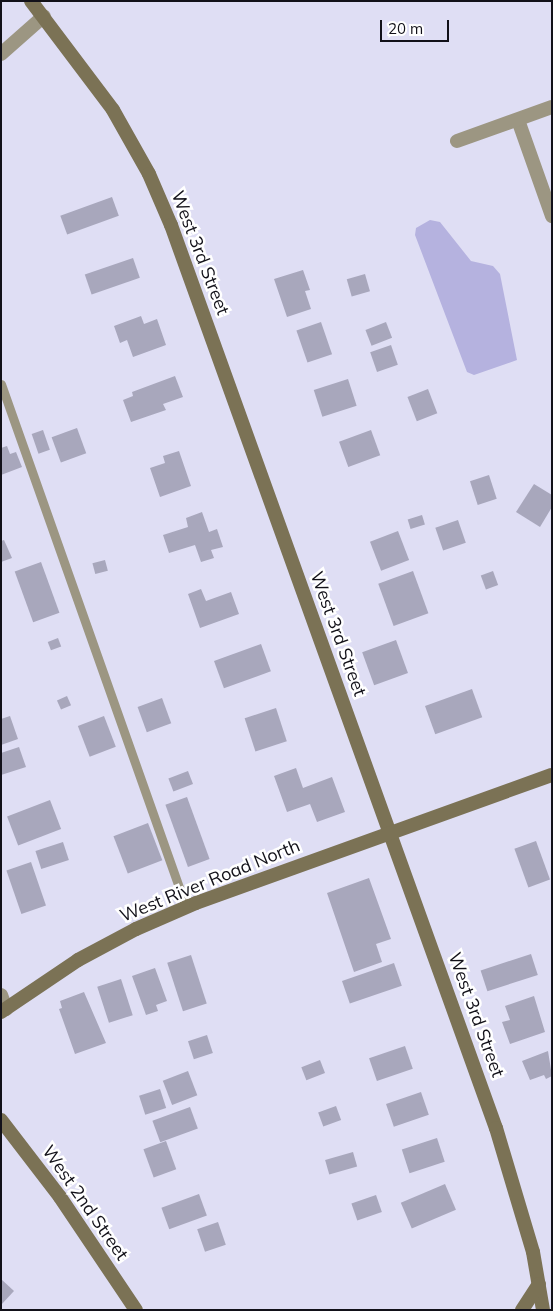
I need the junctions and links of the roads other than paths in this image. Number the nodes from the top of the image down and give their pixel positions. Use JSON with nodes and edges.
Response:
{"nodes":[{"id":1,"x":31,"y":1,"type":"edge"},
{"id":2,"x":44,"y":16,"type":"junction"},
{"id":3,"x":1,"y":54,"type":"edge"},
{"id":4,"x":552,"y":108,"type":"edge"},
{"id":5,"x":518,"y":120,"type":"junction"},
{"id":6,"x":457,"y":141,"type":"dead end"},
{"id":7,"x":552,"y":216,"type":"edge"},
{"id":8,"x":1,"y":384,"type":"edge"},
{"id":9,"x":552,"y":775,"type":"edge"},
{"id":10,"x":390,"y":833,"type":"junction"},
{"id":11,"x":186,"y":907,"type":"junction"},
{"id":12,"x":1,"y":995,"type":"edge"},
{"id":13,"x":4,"y":1010,"type":"edge"},
{"id":14,"x":1,"y":1120,"type":"edge"},
{"id":15,"x":539,"y":1284,"type":"junction"},
{"id":16,"x":136,"y":1310,"type":"edge"},
{"id":17,"x":522,"y":1310,"type":"edge"},
{"id":18,"x":543,"y":1310,"type":"edge"}],
"edges":[{"from":1,"to":2,"type":"main road","name":"West 3rd Street"},
{"from":2,"to":3,"type":"street"},
{"from":2,"to":10,"type":"main road","name":"West 3rd Street"},
{"from":4,"to":5,"type":"street"},
{"from":5,"to":6,"type":"street"},
{"from":5,"to":7,"type":"street"},
{"from":8,"to":11,"type":"lane"},
{"from":9,"to":10,"type":"main road","name":"West River Road North"},
{"from":10,"to":11,"type":"main road","name":"West River Road North"},
{"from":10,"to":15,"type":"main road","name":"West 3rd Street"},
{"from":11,"to":13,"type":"main road","name":"West River Road North"},
{"from":12,"to":13,"type":"street"},
{"from":14,"to":16,"type":"main road","name":"West 2nd Street"},
{"from":15,"to":17,"type":"main road"},
{"from":15,"to":18,"type":"main road","name":"West 3rd Street"}]}
